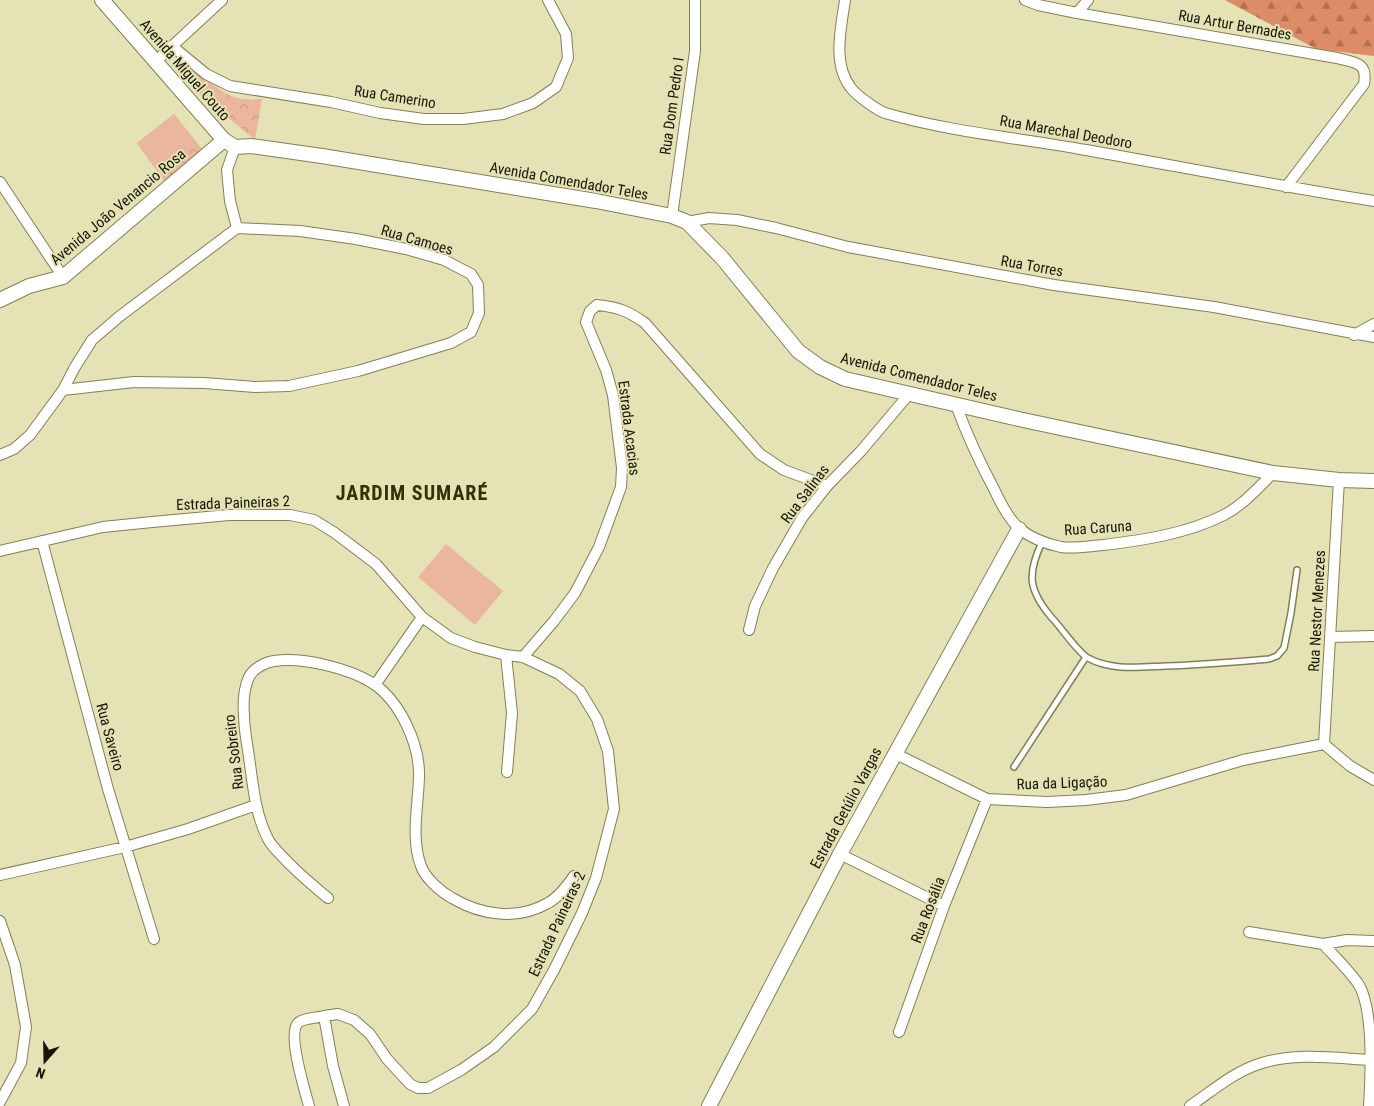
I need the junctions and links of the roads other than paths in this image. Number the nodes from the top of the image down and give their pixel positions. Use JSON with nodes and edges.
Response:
{"nodes":[{"id":1,"x":102,"y":0,"type":"edge"},
{"id":2,"x":222,"y":0,"type":"edge"},
{"id":3,"x":548,"y":0,"type":"edge"},
{"id":4,"x":695,"y":0,"type":"edge"},
{"id":5,"x":845,"y":0,"type":"edge"},
{"id":6,"x":1025,"y":0,"type":"edge"},
{"id":7,"x":1088,"y":0,"type":"edge"},
{"id":8,"x":1077,"y":13,"type":"junction"},
{"id":9,"x":172,"y":46,"type":"junction"},
{"id":10,"x":156,"y":61,"type":"junction"},
{"id":11,"x":229,"y":143,"type":"junction"},
{"id":12,"x":0,"y":182,"type":"edge"},
{"id":13,"x":1286,"y":188,"type":"junction"},
{"id":14,"x":1374,"y":201,"type":"edge"},
{"id":15,"x":672,"y":216,"type":"junction"},
{"id":16,"x":687,"y":222,"type":"junction"},
{"id":17,"x":237,"y":228,"type":"junction"},
{"id":18,"x":63,"y":277,"type":"junction"},
{"id":19,"x":0,"y":300,"type":"edge"},
{"id":20,"x":1374,"y":324,"type":"edge"},
{"id":21,"x":1354,"y":335,"type":"junction"},
{"id":22,"x":1374,"y":337,"type":"edge"},
{"id":23,"x":63,"y":390,"type":"junction"},
{"id":24,"x":910,"y":393,"type":"junction"},
{"id":25,"x":956,"y":405,"type":"junction"},
{"id":26,"x":0,"y":455,"type":"edge"},
{"id":27,"x":1273,"y":474,"type":"junction"},
{"id":28,"x":1339,"y":480,"type":"junction"},
{"id":29,"x":1374,"y":481,"type":"edge"},
{"id":30,"x":827,"y":486,"type":"junction"},
{"id":31,"x":1019,"y":529,"type":"junction"},
{"id":32,"x":42,"y":541,"type":"junction"},
{"id":33,"x":1042,"y":542,"type":"junction"},
{"id":34,"x":0,"y":551,"type":"edge"},
{"id":35,"x":1297,"y":570,"type":"dead end"},
{"id":36,"x":422,"y":617,"type":"junction"},
{"id":37,"x":749,"y":630,"type":"dead end"},
{"id":38,"x":1374,"y":636,"type":"edge"},
{"id":39,"x":1331,"y":637,"type":"junction"},
{"id":40,"x":506,"y":655,"type":"junction"},
{"id":41,"x":523,"y":656,"type":"junction"},
{"id":42,"x":1086,"y":657,"type":"junction"},
{"id":43,"x":375,"y":685,"type":"junction"},
{"id":44,"x":1324,"y":744,"type":"junction"},
{"id":45,"x":894,"y":753,"type":"junction"},
{"id":46,"x":1014,"y":766,"type":"dead end"},
{"id":47,"x":507,"y":772,"type":"dead end"},
{"id":48,"x":1374,"y":780,"type":"edge"},
{"id":49,"x":987,"y":799,"type":"junction"},
{"id":50,"x":256,"y":805,"type":"junction"},
{"id":51,"x":125,"y":847,"type":"junction"},
{"id":52,"x":840,"y":854,"type":"junction"},
{"id":53,"x":0,"y":875,"type":"edge"},
{"id":54,"x":574,"y":876,"type":"dead end"},
{"id":55,"x":328,"y":898,"type":"dead end"},
{"id":56,"x":944,"y":906,"type":"junction"},
{"id":57,"x":0,"y":920,"type":"edge"},
{"id":58,"x":1249,"y":932,"type":"dead end"},
{"id":59,"x":154,"y":939,"type":"dead end"},
{"id":60,"x":1374,"y":941,"type":"edge"},
{"id":61,"x":1323,"y":944,"type":"junction"},
{"id":62,"x":324,"y":1016,"type":"junction"},
{"id":63,"x":899,"y":1032,"type":"dead end"},
{"id":64,"x":1370,"y":1060,"type":"junction"},
{"id":65,"x":0,"y":1102,"type":"edge"},
{"id":66,"x":309,"y":1106,"type":"edge"},
{"id":67,"x":344,"y":1106,"type":"edge"},
{"id":68,"x":709,"y":1106,"type":"edge"},
{"id":69,"x":1190,"y":1106,"type":"edge"},
{"id":70,"x":1369,"y":1106,"type":"edge"}],
"edges":[{"from":1,"to":10,"type":"main road","name":"Avenida Miguel Couto"},
{"from":2,"to":9,"type":"street"},
{"from":3,"to":9,"type":"street","name":"Rua Camerino"},
{"from":4,"to":15,"type":"street","name":"Rua Dom Pedro I"},
{"from":5,"to":13,"type":"street","name":"Rua Marechal Deodoro"},
{"from":6,"to":8,"type":"street","name":"Rua Artur Bernades"},
{"from":7,"to":8,"type":"street"},
{"from":8,"to":13,"type":"street","name":"Rua Artur Bernades"},
{"from":9,"to":10,"type":"street"},
{"from":10,"to":11,"type":"main road","name":"Avenida Miguel Couto"},
{"from":11,"to":15,"type":"main road","name":"Avenida Comendador Teles"},
{"from":11,"to":17,"type":"street"},
{"from":11,"to":18,"type":"main road","name":"Avenida João Venancio Rosa"},
{"from":12,"to":18,"type":"street"},
{"from":13,"to":14,"type":"street","name":"Rua Marechal Deodoro"},
{"from":15,"to":16,"type":"main road","name":"Avenida Comendador Teles"},
{"from":16,"to":21,"type":"street","name":"Rua Torres"},
{"from":16,"to":24,"type":"main road","name":"Avenida Comendador Teles"},
{"from":17,"to":23,"type":"street"},
{"from":17,"to":23,"type":"street","name":"Rua Camoes"},
{"from":18,"to":19,"type":"main road","name":"Avenida João Venancio Rosa"},
{"from":20,"to":21,"type":"street"},
{"from":21,"to":22,"type":"street","name":"Rua Torres"},
{"from":23,"to":26,"type":"street"},
{"from":24,"to":25,"type":"main road","name":"Avenida Comendador Teles"},
{"from":24,"to":30,"type":"street","name":"Rua Salinas"},
{"from":25,"to":27,"type":"main road","name":"Avenida Comendador Teles"},
{"from":25,"to":31,"type":"street","name":"Rua Caruna"},
{"from":27,"to":28,"type":"main road","name":"Avenida Comendador Teles"},
{"from":27,"to":33,"type":"street","name":"Rua Caruna"},
{"from":28,"to":29,"type":"main road","name":"Avenida Comendador Teles"},
{"from":28,"to":39,"type":"street","name":"Rua Nestor Menezes"},
{"from":30,"to":37,"type":"street","name":"Rua Salinas"},
{"from":30,"to":41,"type":"street","name":"Estrada Acacias"},
{"from":31,"to":33,"type":"street","name":"Rua Caruna"},
{"from":31,"to":45,"type":"main road","name":"Estrada Getúlio Vargas"},
{"from":32,"to":34,"type":"street","name":"Estrada Paineiras 2"},
{"from":32,"to":36,"type":"street","name":"Estrada Paineiras 2"},
{"from":32,"to":51,"type":"street","name":"Rua Saveiro"},
{"from":33,"to":42,"type":"lane"},
{"from":35,"to":42,"type":"lane"},
{"from":36,"to":40,"type":"street","name":"Estrada Paineiras 2"},
{"from":36,"to":43,"type":"street"},
{"from":38,"to":39,"type":"street"},
{"from":39,"to":44,"type":"street","name":"Rua Nestor Menezes"},
{"from":40,"to":41,"type":"street","name":"Estrada Paineiras 2"},
{"from":40,"to":47,"type":"street"},
{"from":41,"to":62,"type":"street","name":"Estrada Paineiras 2"},
{"from":42,"to":46,"type":"lane"},
{"from":43,"to":50,"type":"street","name":"Rua Sobreiro"},
{"from":43,"to":54,"type":"street","name":"Rua Sobreiro"},
{"from":44,"to":48,"type":"street"},
{"from":44,"to":49,"type":"street","name":"Rua da Ligação"},
{"from":45,"to":49,"type":"street","name":"Rua da Ligação"},
{"from":45,"to":52,"type":"main road","name":"Estrada Getúlio Vargas"},
{"from":49,"to":56,"type":"street","name":"Rua Rosália"},
{"from":50,"to":51,"type":"street","name":"Rua Sobreiro"},
{"from":50,"to":55,"type":"street"},
{"from":51,"to":53,"type":"street","name":"Rua Sobreiro"},
{"from":51,"to":59,"type":"street","name":"Rua Saveiro"},
{"from":52,"to":56,"type":"street"},
{"from":52,"to":68,"type":"main road","name":"Estrada Getúlio Vargas"},
{"from":56,"to":63,"type":"street","name":"Rua Rosália"},
{"from":57,"to":65,"type":"street"},
{"from":58,"to":61,"type":"street"},
{"from":60,"to":61,"type":"street"},
{"from":61,"to":64,"type":"street"},
{"from":62,"to":66,"type":"street","name":"Estrada Paineiras 2"},
{"from":62,"to":67,"type":"street"},
{"from":64,"to":69,"type":"street"},
{"from":64,"to":70,"type":"street"}]}
